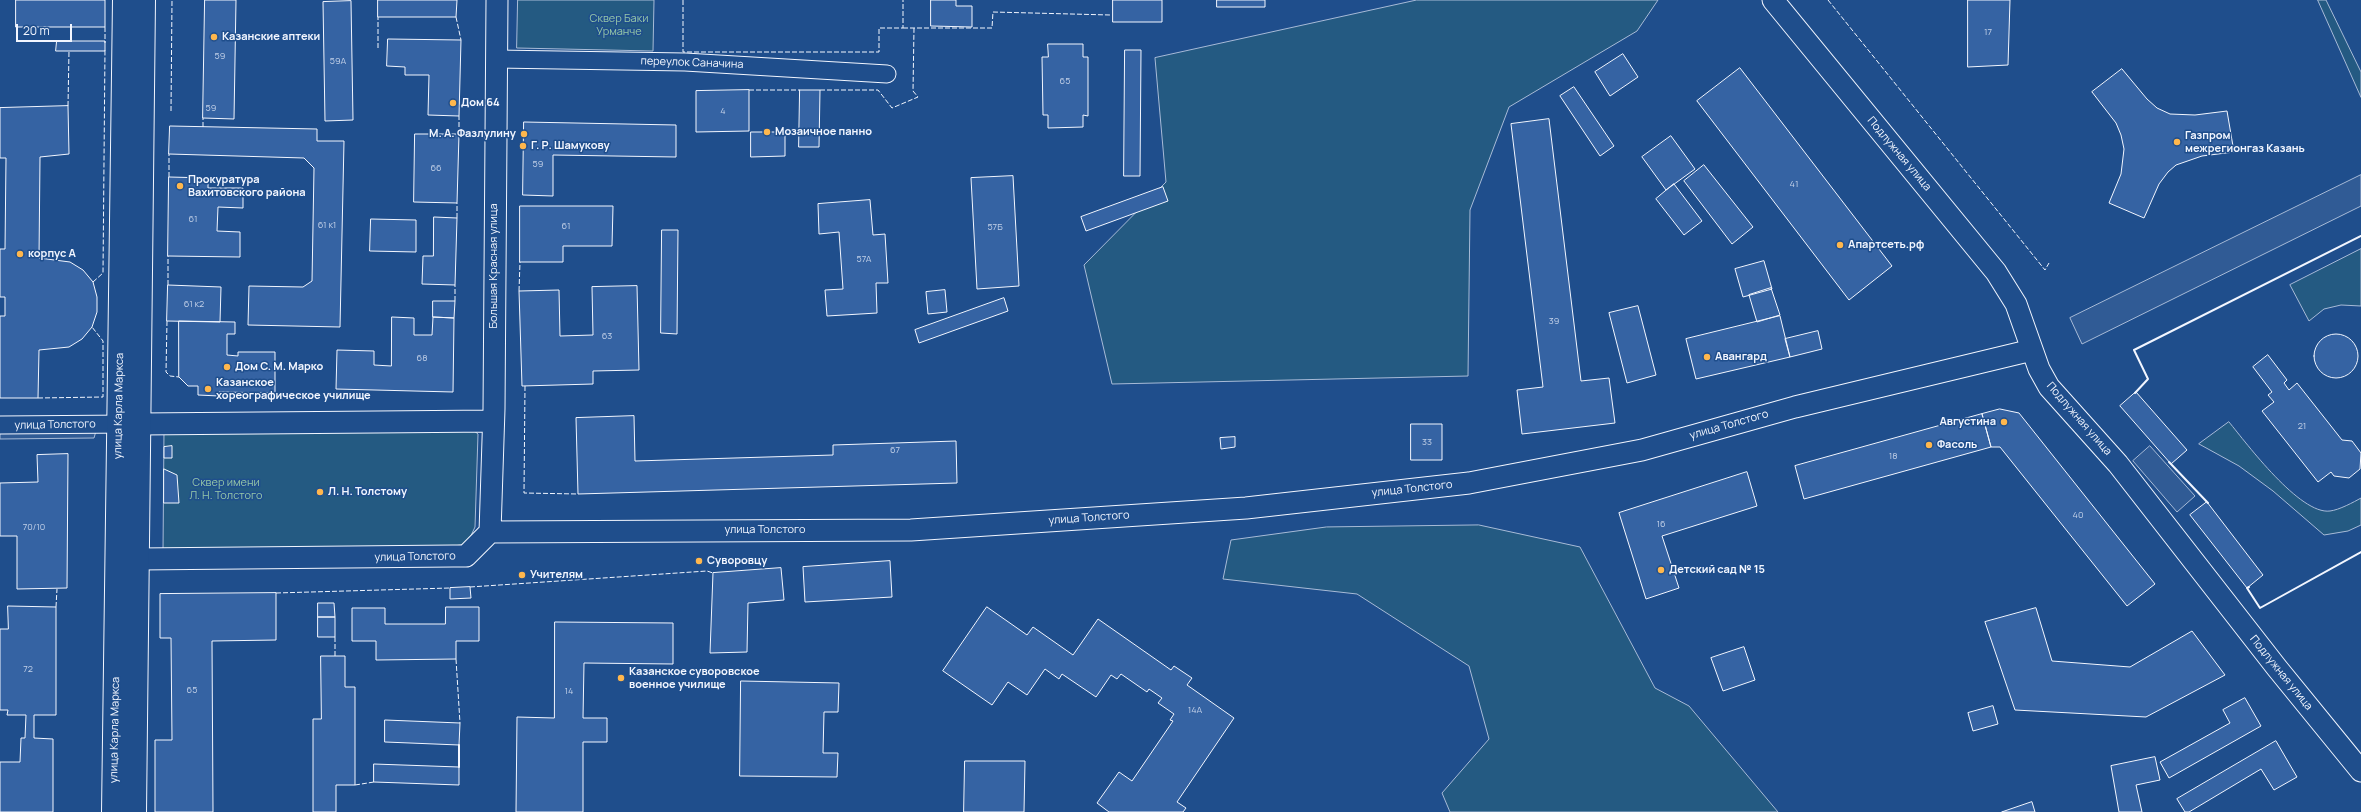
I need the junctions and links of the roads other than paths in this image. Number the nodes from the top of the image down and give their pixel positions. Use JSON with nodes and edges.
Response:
{"nodes":[{"id":1,"x":124,"y":0,"type":"edge"},
{"id":2,"x":144,"y":0,"type":"edge"},
{"id":3,"x":497,"y":0,"type":"edge"},
{"id":4,"x":1773,"y":0,"type":"edge"},
{"id":5,"x":496,"y":59,"type":"junction"},
{"id":6,"x":887,"y":74,"type":"dead end"},
{"id":7,"x":2032,"y":350,"type":"junction"},
{"id":8,"x":493,"y":421,"type":"junction"},
{"id":9,"x":118,"y":424,"type":"junction"},
{"id":10,"x":141,"y":424,"type":"junction"},
{"id":11,"x":0,"y":425,"type":"edge"},
{"id":12,"x":490,"y":532,"type":"junction"},
{"id":13,"x":138,"y":559,"type":"junction"},
{"id":14,"x":2361,"y":771,"type":"edge"},
{"id":15,"x":113,"y":812,"type":"edge"},
{"id":16,"x":135,"y":812,"type":"edge"}],
"edges":[{"from":1,"to":9,"type":"main road","name":"улица Карла Маркса"},
{"from":2,"to":10,"type":"main road","name":"улица Карла Маркса"},
{"from":3,"to":5,"type":"street","name":"Большая Красная улица"},
{"from":4,"to":7,"type":"street","name":"Подлужная улица"},
{"from":5,"to":6,"type":"street","name":"переулок Саначина"},
{"from":5,"to":8,"type":"street","name":"Большая Красная улица"},
{"from":7,"to":12,"type":"street","name":"улица Толстого"},
{"from":7,"to":14,"type":"street","name":"Подлужная улица"},
{"from":8,"to":10,"type":"street","name":"улица Толстого"},
{"from":8,"to":12,"type":"street","name":"Большая Красная улица"},
{"from":9,"to":10,"type":"street","name":"улица Толстого"},
{"from":9,"to":11,"type":"street","name":"улица Толстого"},
{"from":9,"to":15,"type":"main road","name":"улица Карла Маркса"},
{"from":10,"to":13,"type":"main road","name":"улица Карла Маркса"},
{"from":12,"to":13,"type":"street","name":"улица Толстого"},
{"from":13,"to":16,"type":"main road","name":"улица Карла Маркса"}]}
